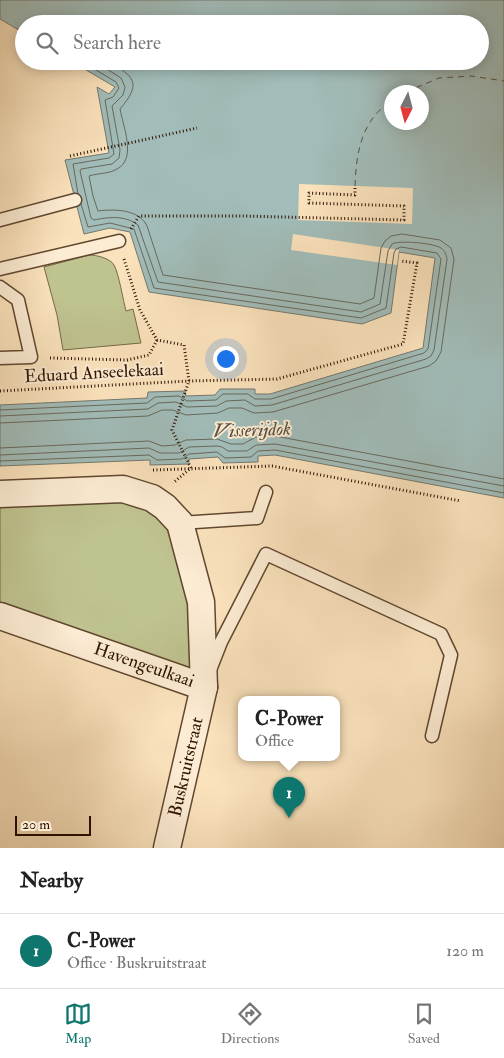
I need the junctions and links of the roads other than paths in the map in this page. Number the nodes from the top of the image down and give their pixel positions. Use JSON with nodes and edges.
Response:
{"nodes":[{"id":1,"x":75,"y":200,"type":"dead end"},
{"id":2,"x":0,"y":220,"type":"edge"},
{"id":3,"x":119,"y":241,"type":"road end"},
{"id":4,"x":0,"y":269,"type":"edge"},
{"id":5,"x":0,"y":287,"type":"edge"},
{"id":6,"x":0,"y":358,"type":"edge"},
{"id":7,"x":266,"y":492,"type":"dead end"},
{"id":8,"x":0,"y":494,"type":"edge"},
{"id":9,"x":180,"y":523,"type":"junction"},
{"id":10,"x":0,"y":616,"type":"edge"},
{"id":11,"x":204,"y":687,"type":"junction"},
{"id":12,"x":432,"y":736,"type":"dead end"},
{"id":13,"x":167,"y":848,"type":"edge"}],
"edges":[{"from":1,"to":2,"type":"lane"},
{"from":3,"to":4,"type":"lane"},
{"from":5,"to":6,"type":"lane"},
{"from":7,"to":9,"type":"lane"},
{"from":8,"to":9,"type":"street","name":"Havengeulkaai"},
{"from":9,"to":11,"type":"street","name":"Havengeulkaai"},
{"from":10,"to":11,"type":"street","name":"Havengeulkaai"},
{"from":11,"to":12,"type":"lane"},
{"from":11,"to":13,"type":"street","name":"Buskruitstraat"}]}
